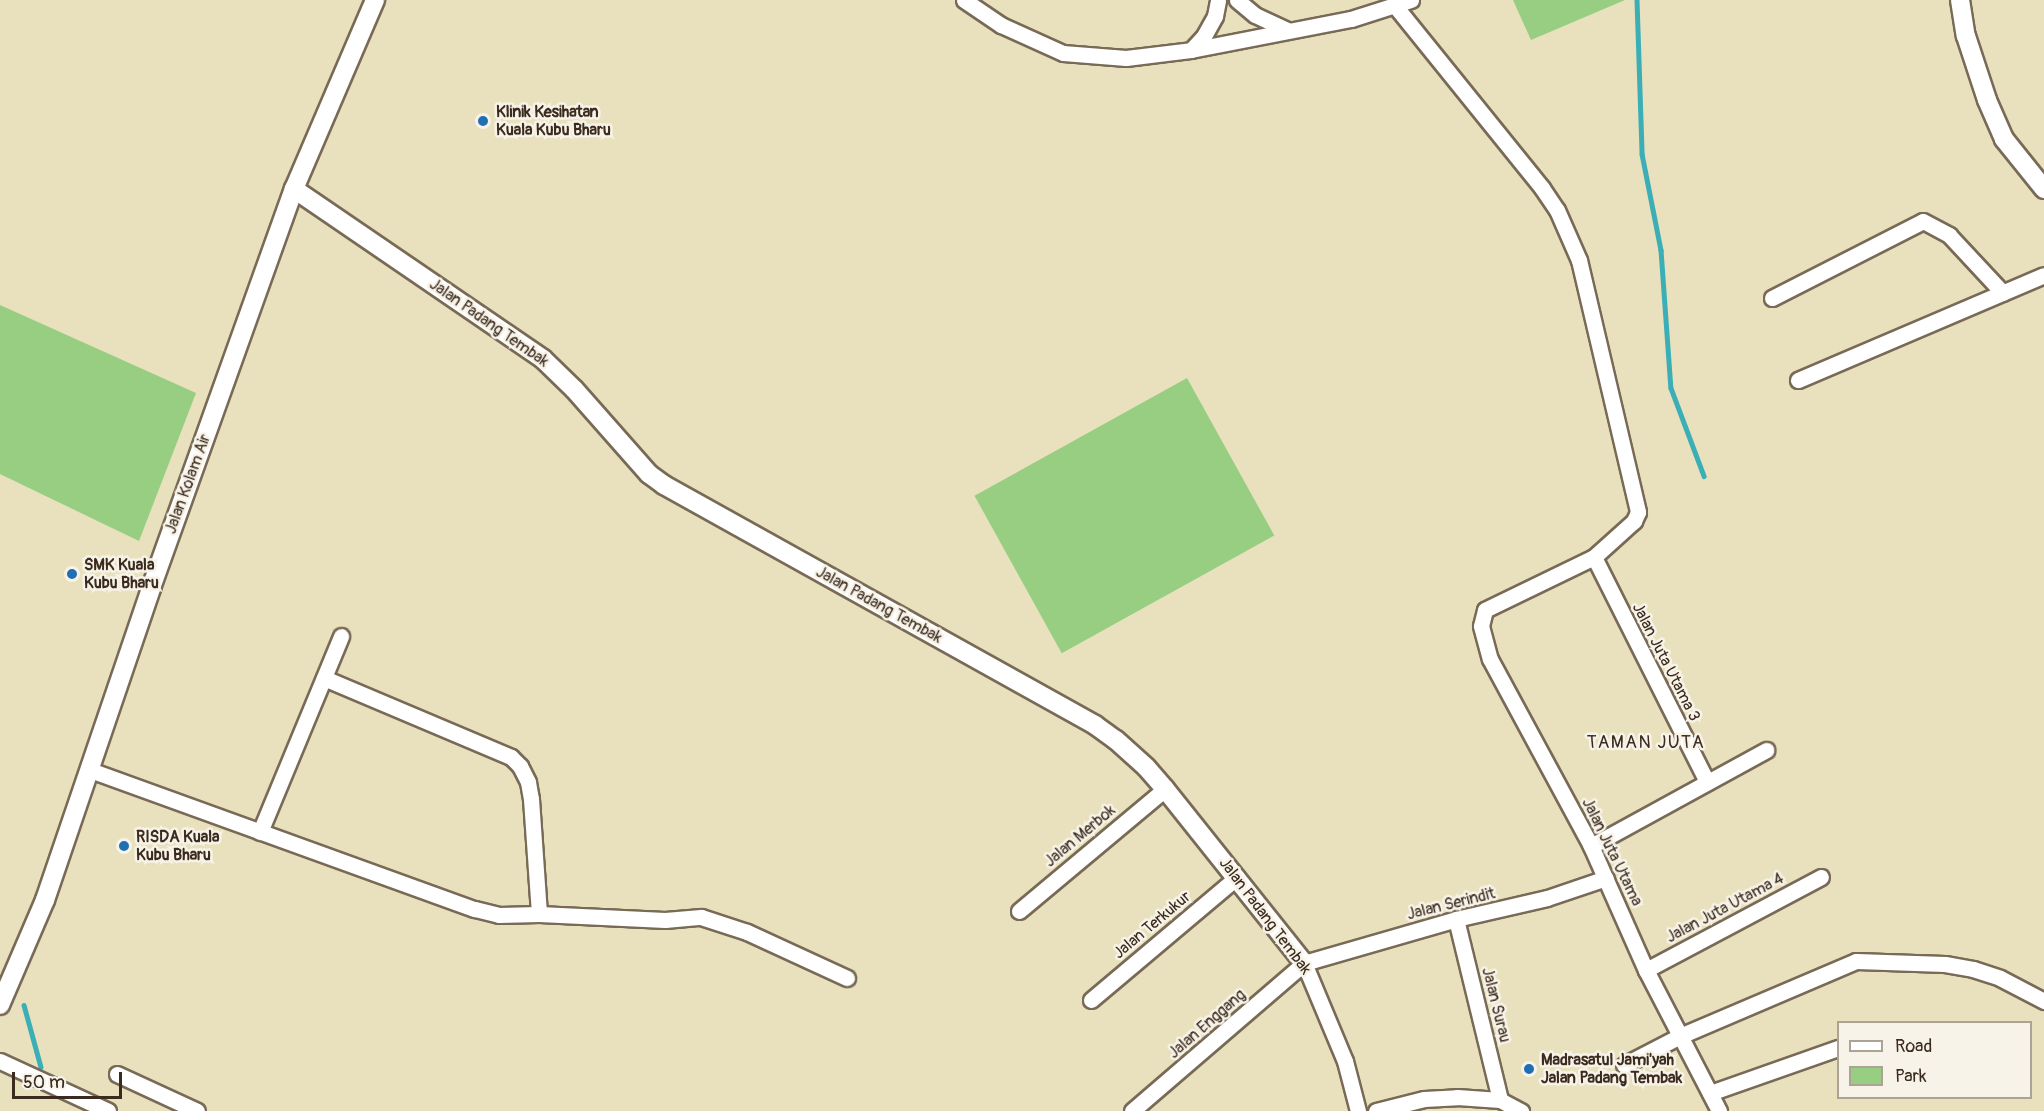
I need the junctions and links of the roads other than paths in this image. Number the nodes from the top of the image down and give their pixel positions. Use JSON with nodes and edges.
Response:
{"nodes":[{"id":1,"x":375,"y":0,"type":"edge"},
{"id":2,"x":964,"y":0,"type":"edge"},
{"id":3,"x":1218,"y":0,"type":"edge"},
{"id":4,"x":1237,"y":0,"type":"edge"},
{"id":5,"x":1411,"y":0,"type":"edge"},
{"id":6,"x":1960,"y":0,"type":"edge"},
{"id":7,"x":1396,"y":7,"type":"junction"},
{"id":8,"x":1287,"y":30,"type":"junction"},
{"id":9,"x":1191,"y":50,"type":"junction"},
{"id":10,"x":294,"y":189,"type":"junction"},
{"id":11,"x":2044,"y":189,"type":"edge"},
{"id":12,"x":2044,"y":275,"type":"edge"},
{"id":13,"x":2003,"y":293,"type":"junction"},
{"id":14,"x":1772,"y":298,"type":"dead end"},
{"id":15,"x":1798,"y":380,"type":"dead end"},
{"id":16,"x":1594,"y":557,"type":"junction"},
{"id":17,"x":340,"y":636,"type":"dead end"},
{"id":18,"x":324,"y":678,"type":"junction"},
{"id":19,"x":1766,"y":750,"type":"dead end"},
{"id":20,"x":90,"y":771,"type":"junction"},
{"id":21,"x":1707,"y":782,"type":"junction"},
{"id":22,"x":1165,"y":789,"type":"junction"},
{"id":23,"x":260,"y":832,"type":"junction"},
{"id":24,"x":1591,"y":846,"type":"junction"},
{"id":25,"x":1237,"y":877,"type":"junction"},
{"id":26,"x":1606,"y":878,"type":"junction"},
{"id":27,"x":1821,"y":878,"type":"dead end"},
{"id":28,"x":1019,"y":911,"type":"dead end"},
{"id":29,"x":539,"y":914,"type":"junction"},
{"id":30,"x":1456,"y":919,"type":"junction"},
{"id":31,"x":1304,"y":963,"type":"junction"},
{"id":32,"x":1646,"y":970,"type":"junction"},
{"id":33,"x":847,"y":978,"type":"dead end"},
{"id":34,"x":1091,"y":1000,"type":"dead end"},
{"id":35,"x":2044,"y":1001,"type":"edge"},
{"id":36,"x":0,"y":1005,"type":"edge"},
{"id":37,"x":1680,"y":1036,"type":"junction"},
{"id":38,"x":1837,"y":1049,"type":"edge"},
{"id":39,"x":0,"y":1061,"type":"edge"},
{"id":40,"x":1624,"y":1065,"type":"dead end"},
{"id":41,"x":117,"y":1074,"type":"dead end"},
{"id":42,"x":1710,"y":1093,"type":"junction"},
{"id":43,"x":1500,"y":1100,"type":"junction"},
{"id":44,"x":108,"y":1111,"type":"edge"},
{"id":45,"x":197,"y":1111,"type":"edge"},
{"id":46,"x":1132,"y":1111,"type":"edge"},
{"id":47,"x":1358,"y":1111,"type":"edge"},
{"id":48,"x":1376,"y":1111,"type":"edge"},
{"id":49,"x":1521,"y":1111,"type":"edge"},
{"id":50,"x":1719,"y":1111,"type":"edge"}],
"edges":[{"from":1,"to":10,"type":"street","name":"Jalan Kolam Air"},
{"from":2,"to":9,"type":"street"},
{"from":3,"to":9,"type":"street"},
{"from":4,"to":8,"type":"street"},
{"from":5,"to":7,"type":"street"},
{"from":6,"to":11,"type":"street"},
{"from":7,"to":8,"type":"street"},
{"from":7,"to":16,"type":"street"},
{"from":8,"to":9,"type":"street"},
{"from":10,"to":20,"type":"street","name":"Jalan Kolam Air"},
{"from":10,"to":22,"type":"street","name":"Jalan Padang Tembak"},
{"from":12,"to":13,"type":"street"},
{"from":13,"to":14,"type":"street"},
{"from":13,"to":15,"type":"street"},
{"from":16,"to":21,"type":"street","name":"Jalan Juta Utama 3"},
{"from":16,"to":24,"type":"street","name":"Jalan Juta Utama"},
{"from":17,"to":18,"type":"street"},
{"from":18,"to":23,"type":"street"},
{"from":18,"to":29,"type":"street"},
{"from":19,"to":21,"type":"street"},
{"from":20,"to":23,"type":"street"},
{"from":20,"to":36,"type":"street","name":"Jalan Kolam Air"},
{"from":21,"to":24,"type":"street"},
{"from":22,"to":25,"type":"street","name":"Jalan Padang Tembak"},
{"from":22,"to":28,"type":"street","name":"Jalan Merbok"},
{"from":23,"to":29,"type":"street"},
{"from":24,"to":26,"type":"street","name":"Jalan Juta Utama"},
{"from":25,"to":31,"type":"street","name":"Jalan Padang Tembak"},
{"from":25,"to":34,"type":"street","name":"Jalan Terkukur"},
{"from":26,"to":30,"type":"street","name":"Jalan Serindit"},
{"from":26,"to":32,"type":"street","name":"Jalan Juta Utama"},
{"from":27,"to":32,"type":"street","name":"Jalan Juta Utama 4"},
{"from":29,"to":33,"type":"street"},
{"from":30,"to":31,"type":"street","name":"Jalan Serindit"},
{"from":30,"to":43,"type":"street","name":"Jalan Surau"},
{"from":31,"to":46,"type":"street","name":"Jalan Enggang"},
{"from":31,"to":47,"type":"street","name":"Jalan Padang Tembak"},
{"from":32,"to":37,"type":"street","name":"Jalan Juta Utama"},
{"from":35,"to":37,"type":"street"},
{"from":37,"to":40,"type":"street"},
{"from":37,"to":42,"type":"street","name":"Jalan Juta Utama"},
{"from":38,"to":42,"type":"street"},
{"from":39,"to":44,"type":"street"},
{"from":41,"to":45,"type":"street"},
{"from":42,"to":50,"type":"street","name":"Jalan Juta Utama"},
{"from":43,"to":48,"type":"street"},
{"from":43,"to":49,"type":"street"}]}
